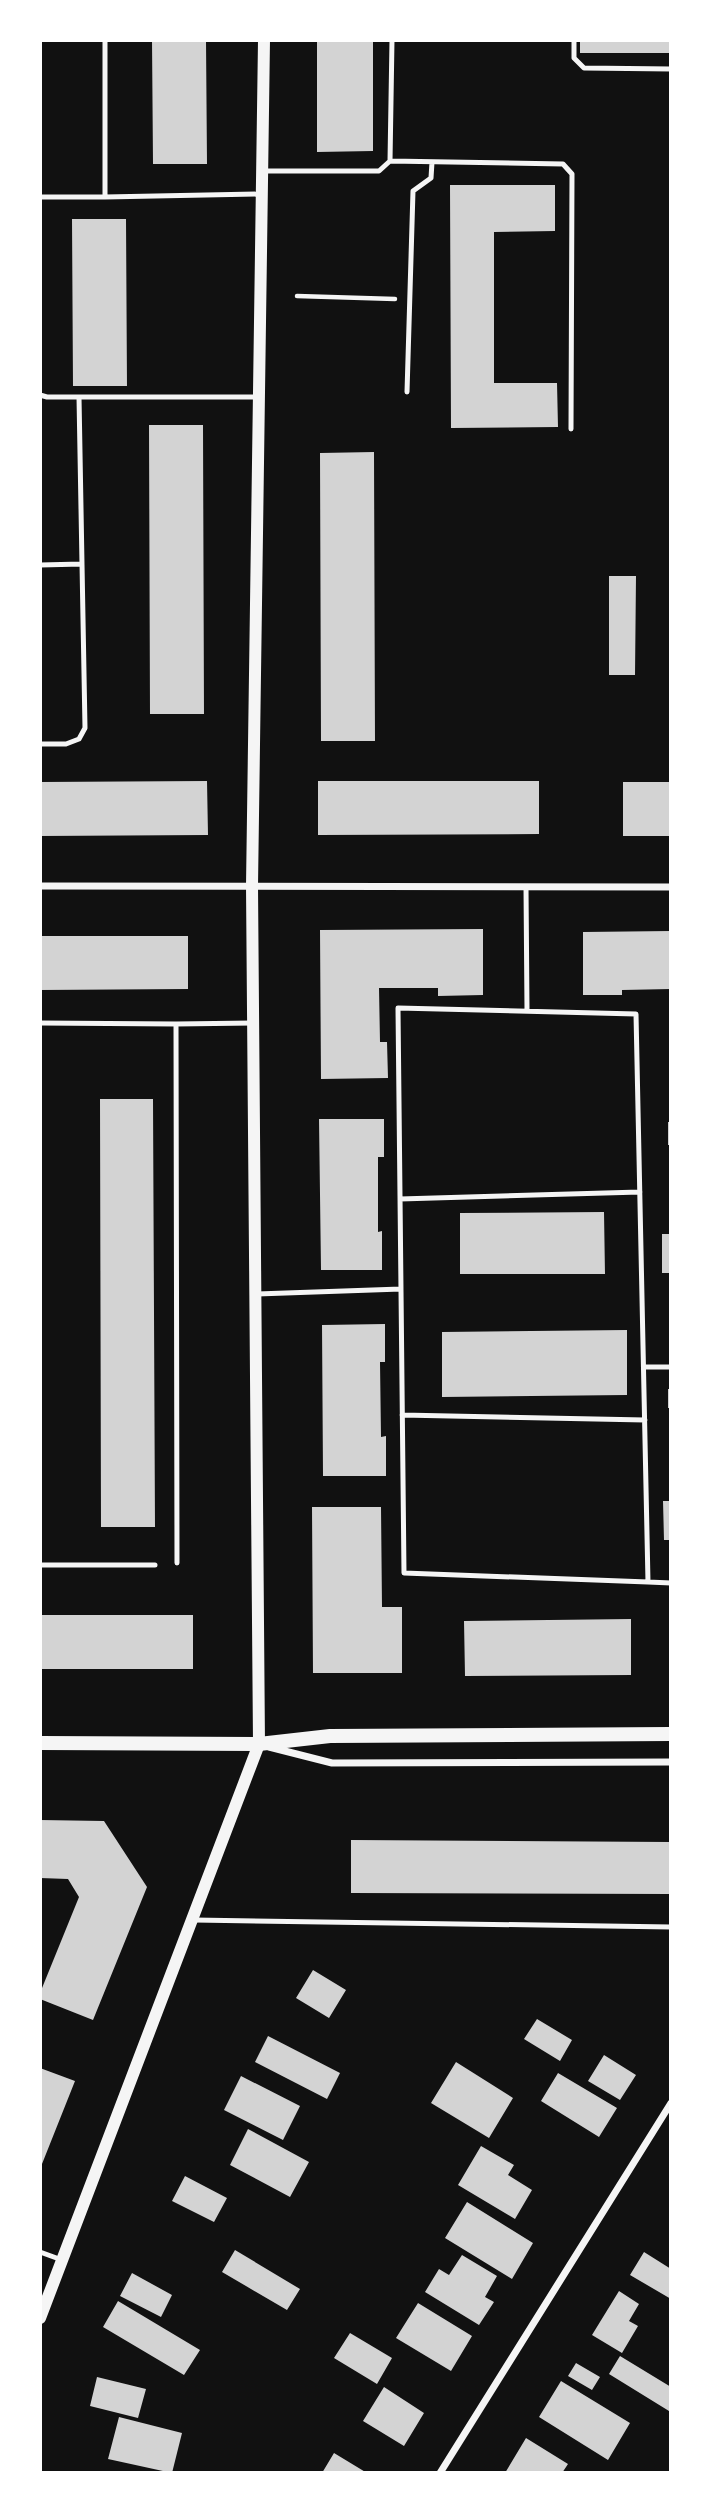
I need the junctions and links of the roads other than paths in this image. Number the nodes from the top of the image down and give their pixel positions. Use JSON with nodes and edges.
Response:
{"nodes":[{"id":1,"x":105,"y":40,"type":"edge"},
{"id":2,"x":264,"y":40,"type":"edge"},
{"id":3,"x":392,"y":40,"type":"edge"},
{"id":4,"x":574,"y":40,"type":"edge"},
{"id":5,"x":671,"y":69,"type":"edge"},
{"id":6,"x":390,"y":161,"type":"junction"},
{"id":7,"x":432,"y":162,"type":"junction"},
{"id":8,"x":262,"y":170,"type":"junction"},
{"id":9,"x":261,"y":194,"type":"junction"},
{"id":10,"x":40,"y":197,"type":"edge"},
{"id":11,"x":105,"y":197,"type":"junction"},
{"id":12,"x":407,"y":392,"type":"dead end"},
{"id":13,"x":40,"y":395,"type":"edge"},
{"id":14,"x":79,"y":397,"type":"junction"},
{"id":15,"x":259,"y":397,"type":"junction"},
{"id":16,"x":571,"y":429,"type":"dead end"},
{"id":17,"x":82,"y":564,"type":"junction"},
{"id":18,"x":40,"y":565,"type":"edge"},
{"id":19,"x":40,"y":744,"type":"edge"},
{"id":20,"x":40,"y":886,"type":"edge"},
{"id":21,"x":252,"y":886,"type":"junction"},
{"id":22,"x":526,"y":887,"type":"junction"},
{"id":23,"x":671,"y":887,"type":"edge"},
{"id":24,"x":527,"y":1010,"type":"junction"},
{"id":25,"x":40,"y":1023,"type":"edge"},
{"id":26,"x":253,"y":1023,"type":"junction"},
{"id":27,"x":176,"y":1024,"type":"junction"},
{"id":28,"x":640,"y":1192,"type":"junction"},
{"id":29,"x":400,"y":1199,"type":"junction"},
{"id":30,"x":401,"y":1289,"type":"junction"},
{"id":31,"x":255,"y":1294,"type":"junction"},
{"id":32,"x":644,"y":1367,"type":"junction"},
{"id":33,"x":671,"y":1367,"type":"edge"},
{"id":34,"x":402,"y":1415,"type":"junction"},
{"id":35,"x":645,"y":1420,"type":"junction"},
{"id":36,"x":177,"y":1563,"type":"dead end"},
{"id":37,"x":155,"y":1565,"type":"dead end"},
{"id":38,"x":40,"y":1566,"type":"edge"},
{"id":39,"x":648,"y":1583,"type":"junction"},
{"id":40,"x":671,"y":1583,"type":"edge"},
{"id":41,"x":671,"y":1734,"type":"edge"},
{"id":42,"x":40,"y":1743,"type":"edge"},
{"id":43,"x":258,"y":1744,"type":"junction"},
{"id":44,"x":671,"y":1762,"type":"edge"},
{"id":45,"x":191,"y":1920,"type":"junction"},
{"id":46,"x":671,"y":1927,"type":"edge"},
{"id":47,"x":671,"y":2104,"type":"edge"},
{"id":48,"x":40,"y":2252,"type":"edge"},
{"id":49,"x":62,"y":2260,"type":"junction"},
{"id":50,"x":40,"y":2318,"type":"edge"},
{"id":51,"x":440,"y":2473,"type":"edge"}],
"edges":[{"from":1,"to":11,"type":"lane"},
{"from":2,"to":8,"type":"street"},
{"from":3,"to":6,"type":"lane"},
{"from":4,"to":5,"type":"lane"},
{"from":6,"to":7,"type":"lane"},
{"from":6,"to":8,"type":"lane"},
{"from":7,"to":12,"type":"lane"},
{"from":7,"to":16,"type":"lane"},
{"from":8,"to":9,"type":"street"},
{"from":9,"to":11,"type":"lane"},
{"from":9,"to":15,"type":"street"},
{"from":10,"to":11,"type":"lane"},
{"from":13,"to":14,"type":"lane"},
{"from":14,"to":15,"type":"lane"},
{"from":14,"to":17,"type":"lane"},
{"from":15,"to":21,"type":"street"},
{"from":17,"to":18,"type":"lane"},
{"from":17,"to":19,"type":"lane"},
{"from":20,"to":21,"type":"street"},
{"from":21,"to":22,"type":"street"},
{"from":21,"to":26,"type":"street"},
{"from":22,"to":23,"type":"street"},
{"from":22,"to":24,"type":"lane"},
{"from":24,"to":28,"type":"lane"},
{"from":24,"to":29,"type":"lane"},
{"from":25,"to":27,"type":"lane"},
{"from":26,"to":27,"type":"lane"},
{"from":26,"to":31,"type":"street"},
{"from":27,"to":36,"type":"lane"},
{"from":28,"to":29,"type":"lane"},
{"from":28,"to":32,"type":"lane"},
{"from":29,"to":30,"type":"lane"},
{"from":30,"to":31,"type":"lane"},
{"from":30,"to":34,"type":"lane"},
{"from":31,"to":43,"type":"street"},
{"from":32,"to":33,"type":"lane"},
{"from":32,"to":35,"type":"lane"},
{"from":34,"to":35,"type":"lane"},
{"from":34,"to":39,"type":"lane"},
{"from":35,"to":39,"type":"lane"},
{"from":37,"to":38,"type":"lane"},
{"from":39,"to":40,"type":"lane"},
{"from":41,"to":43,"type":"main road"},
{"from":42,"to":43,"type":"main road"},
{"from":43,"to":44,"type":"street"},
{"from":43,"to":45,"type":"street"},
{"from":45,"to":46,"type":"lane"},
{"from":45,"to":49,"type":"street"},
{"from":47,"to":51,"type":"street"},
{"from":48,"to":49,"type":"lane"},
{"from":49,"to":50,"type":"street"}]}
